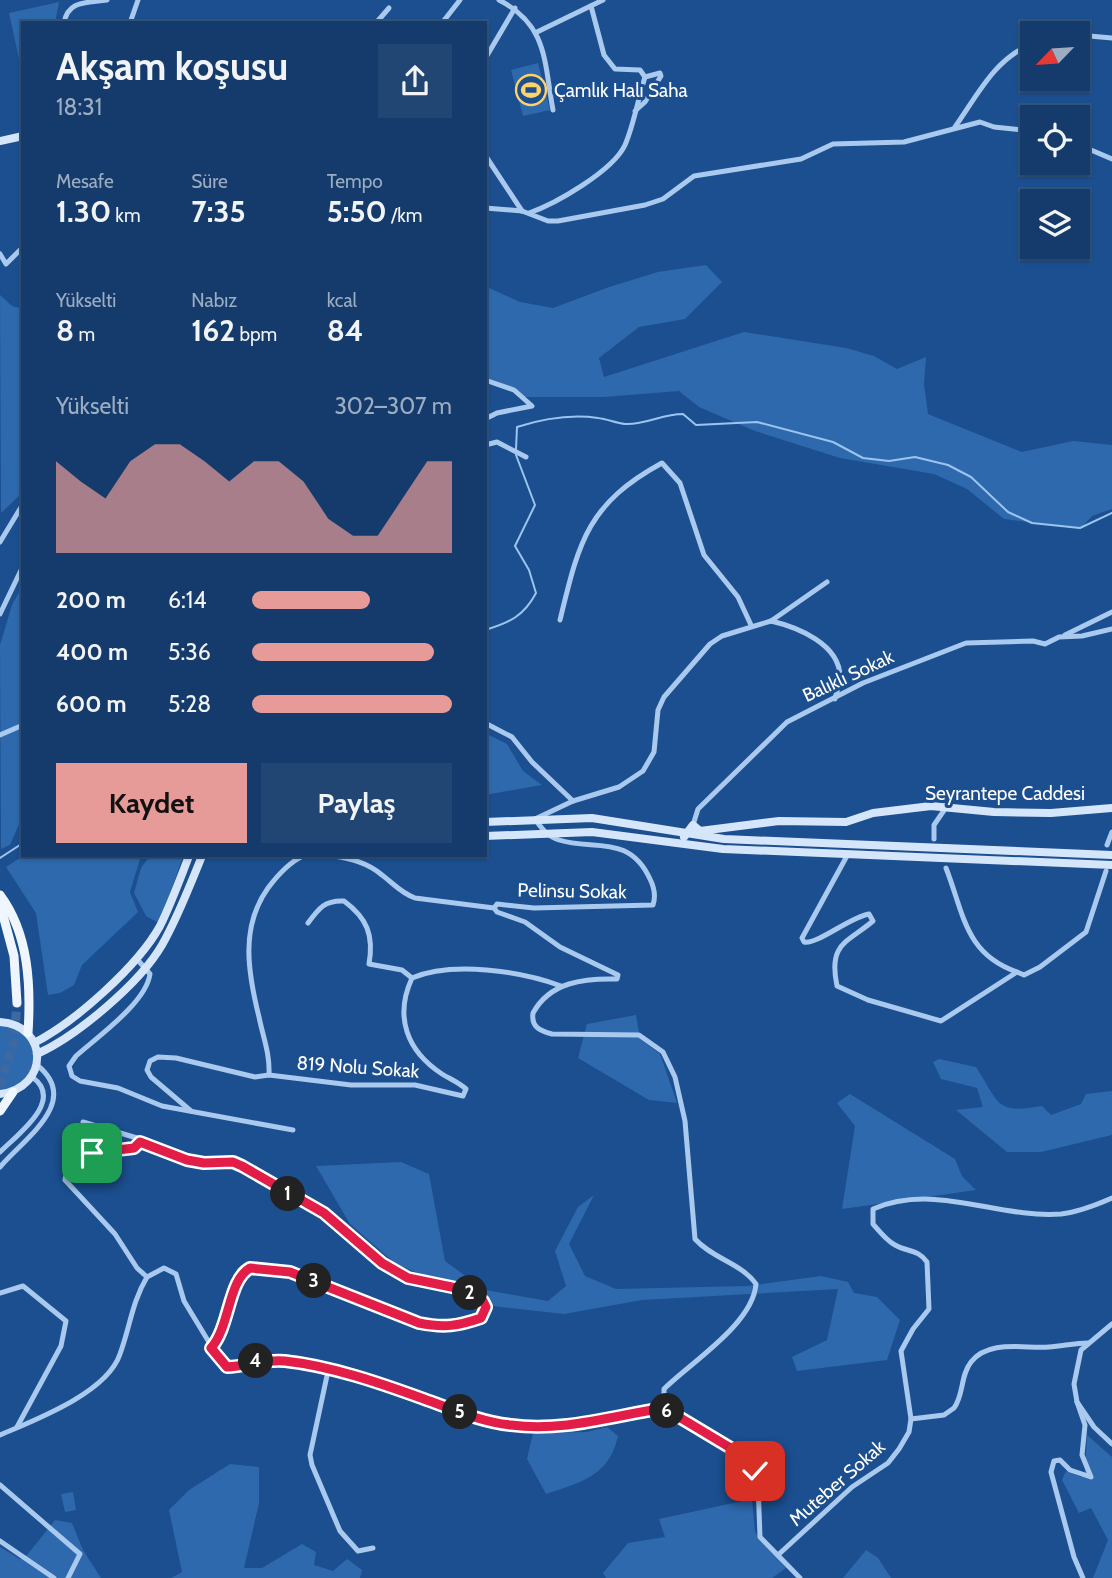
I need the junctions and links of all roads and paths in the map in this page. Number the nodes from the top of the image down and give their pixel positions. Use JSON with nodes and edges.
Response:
{"nodes":[{"id":1,"x":107,"y":0,"type":"edge"},
{"id":2,"x":138,"y":0,"type":"edge"},
{"id":3,"x":460,"y":0,"type":"edge"},
{"id":4,"x":499,"y":0,"type":"edge"},
{"id":5,"x":603,"y":0,"type":"edge"},
{"id":6,"x":73,"y":2,"type":"edge"},
{"id":7,"x":591,"y":6,"type":"junction"},
{"id":8,"x":389,"y":8,"type":"dead end"},
{"id":9,"x":515,"y":8,"type":"junction"},
{"id":10,"x":64,"y":21,"type":"edge"},
{"id":11,"x":131,"y":21,"type":"edge"},
{"id":12,"x":378,"y":21,"type":"edge"},
{"id":13,"x":444,"y":21,"type":"edge"},
{"id":14,"x":537,"y":32,"type":"junction"},
{"id":15,"x":1090,"y":36,"type":"edge"},
{"id":16,"x":1112,"y":38,"type":"edge"},
{"id":17,"x":1020,"y":49,"type":"edge"},
{"id":18,"x":487,"y":56,"type":"edge"},
{"id":19,"x":645,"y":77,"type":"junction"},
{"id":20,"x":553,"y":110,"type":"dead end"},
{"id":21,"x":635,"y":111,"type":"junction"},
{"id":22,"x":955,"y":127,"type":"junction"},
{"id":23,"x":1020,"y":130,"type":"edge"},
{"id":24,"x":21,"y":136,"type":"edge"},
{"id":25,"x":0,"y":141,"type":"edge"},
{"id":26,"x":1090,"y":150,"type":"edge"},
{"id":27,"x":487,"y":158,"type":"edge"},
{"id":28,"x":1112,"y":159,"type":"edge"},
{"id":29,"x":487,"y":208,"type":"edge"},
{"id":30,"x":526,"y":212,"type":"junction"},
{"id":31,"x":21,"y":249,"type":"edge"},
{"id":32,"x":0,"y":254,"type":"edge"},
{"id":33,"x":487,"y":381,"type":"edge"},
{"id":34,"x":487,"y":418,"type":"edge"},
{"id":35,"x":487,"y":444,"type":"edge"},
{"id":36,"x":520,"y":454,"type":"dead end"},
{"id":37,"x":21,"y":507,"type":"edge"},
{"id":38,"x":0,"y":542,"type":"edge"},
{"id":39,"x":21,"y":570,"type":"edge"},
{"id":40,"x":827,"y":582,"type":"dead end"},
{"id":41,"x":1112,"y":612,"type":"edge"},
{"id":42,"x":0,"y":614,"type":"edge"},
{"id":43,"x":560,"y":620,"type":"dead end"},
{"id":44,"x":771,"y":621,"type":"junction"},
{"id":45,"x":751,"y":625,"type":"junction"},
{"id":46,"x":1112,"y":629,"type":"edge"},
{"id":47,"x":1059,"y":637,"type":"junction"},
{"id":48,"x":835,"y":698,"type":"junction"},
{"id":49,"x":487,"y":724,"type":"edge"},
{"id":50,"x":21,"y":726,"type":"edge"},
{"id":51,"x":0,"y":735,"type":"edge"},
{"id":52,"x":573,"y":801,"type":"junction"},
{"id":53,"x":947,"y":806,"type":"junction"},
{"id":54,"x":1112,"y":808,"type":"edge"},
{"id":55,"x":535,"y":819,"type":"junction"},
{"id":56,"x":487,"y":822,"type":"edge"},
{"id":57,"x":693,"y":825,"type":"junction"},
{"id":58,"x":1112,"y":832,"type":"edge"},
{"id":59,"x":546,"y":834,"type":"junction"},
{"id":60,"x":685,"y":834,"type":"junction"},
{"id":61,"x":487,"y":836,"type":"edge"},
{"id":62,"x":934,"y":839,"type":"dead end"},
{"id":63,"x":684,"y":844,"type":"junction"},
{"id":64,"x":1107,"y":845,"type":"dead end"},
{"id":65,"x":848,"y":854,"type":"junction"},
{"id":66,"x":1112,"y":855,"type":"edge"},
{"id":67,"x":189,"y":857,"type":"edge"},
{"id":68,"x":202,"y":857,"type":"edge"},
{"id":69,"x":302,"y":857,"type":"edge"},
{"id":70,"x":341,"y":857,"type":"edge"},
{"id":71,"x":946,"y":868,"type":"dead end"},
{"id":72,"x":1109,"y":868,"type":"edge"},
{"id":73,"x":0,"y":895,"type":"edge"},
{"id":74,"x":0,"y":904,"type":"edge"},
{"id":75,"x":494,"y":908,"type":"junction"},
{"id":76,"x":308,"y":923,"type":"dead end"},
{"id":77,"x":136,"y":958,"type":"junction"},
{"id":78,"x":144,"y":968,"type":"junction"},
{"id":79,"x":1017,"y":972,"type":"junction"},
{"id":80,"x":412,"y":978,"type":"junction"},
{"id":81,"x":561,"y":986,"type":"junction"},
{"id":82,"x":17,"y":1003,"type":"tunnel mouth"},
{"id":83,"x":0,"y":1022,"type":"edge"},
{"id":84,"x":28,"y":1033,"type":"junction"},
{"id":85,"x":34,"y":1043,"type":"junction"},
{"id":86,"x":37,"y":1054,"type":"junction"},
{"id":87,"x":37,"y":1065,"type":"junction"},
{"id":88,"x":269,"y":1074,"type":"junction"},
{"id":89,"x":32,"y":1077,"type":"junction"},
{"id":90,"x":13,"y":1092,"type":"junction"},
{"id":91,"x":0,"y":1094,"type":"edge"},
{"id":92,"x":0,"y":1111,"type":"edge"},
{"id":93,"x":191,"y":1111,"type":"junction"},
{"id":94,"x":83,"y":1122,"type":"dead end"},
{"id":95,"x":293,"y":1130,"type":"dead end"},
{"id":96,"x":140,"y":1142,"type":"junction"},
{"id":97,"x":0,"y":1153,"type":"edge"},
{"id":98,"x":0,"y":1167,"type":"edge"},
{"id":99,"x":1112,"y":1198,"type":"edge"},
{"id":100,"x":147,"y":1277,"type":"junction"},
{"id":101,"x":0,"y":1293,"type":"edge"},
{"id":102,"x":1112,"y":1324,"type":"edge"},
{"id":103,"x":1088,"y":1343,"type":"junction"},
{"id":104,"x":211,"y":1348,"type":"junction"},
{"id":105,"x":328,"y":1371,"type":"junction"},
{"id":106,"x":1077,"y":1402,"type":"junction"},
{"id":107,"x":664,"y":1408,"type":"junction"},
{"id":108,"x":911,"y":1419,"type":"junction"},
{"id":109,"x":17,"y":1427,"type":"junction"},
{"id":110,"x":0,"y":1434,"type":"edge"},
{"id":111,"x":1112,"y":1444,"type":"edge"},
{"id":112,"x":0,"y":1485,"type":"edge"},
{"id":113,"x":0,"y":1541,"type":"edge"},
{"id":114,"x":373,"y":1548,"type":"dead end"},
{"id":115,"x":778,"y":1555,"type":"junction"},
{"id":116,"x":54,"y":1578,"type":"edge"},
{"id":117,"x":68,"y":1578,"type":"edge"},
{"id":118,"x":800,"y":1578,"type":"edge"},
{"id":119,"x":1083,"y":1578,"type":"edge"}],
"edges":[{"from":1,"to":6,"type":"street"},
{"from":2,"to":11,"type":"street"},
{"from":3,"to":13,"type":"street"},
{"from":4,"to":9,"type":"street"},
{"from":5,"to":7,"type":"street"},
{"from":6,"to":10,"type":"street"},
{"from":7,"to":14,"type":"street"},
{"from":7,"to":19,"type":"street"},
{"from":8,"to":12,"type":"street"},
{"from":9,"to":14,"type":"street"},
{"from":9,"to":18,"type":"street"},
{"from":14,"to":20,"type":"street"},
{"from":15,"to":16,"type":"street"},
{"from":17,"to":22,"type":"street"},
{"from":19,"to":21,"type":"street"},
{"from":19,"to":21,"type":"street"},
{"from":21,"to":30,"type":"street"},
{"from":22,"to":23,"type":"street"},
{"from":22,"to":30,"type":"street"},
{"from":24,"to":25,"type":"main road"},
{"from":26,"to":28,"type":"street"},
{"from":27,"to":30,"type":"street"},
{"from":29,"to":30,"type":"street"},
{"from":31,"to":32,"type":"street"},
{"from":33,"to":34,"type":"street"},
{"from":35,"to":36,"type":"street"},
{"from":37,"to":38,"type":"street"},
{"from":39,"to":42,"type":"street"},
{"from":40,"to":44,"type":"street"},
{"from":41,"to":47,"type":"street","name":"Balıklı Sokak"},
{"from":43,"to":45,"type":"street"},
{"from":44,"to":45,"type":"street"},
{"from":44,"to":48,"type":"street"},
{"from":45,"to":52,"type":"street"},
{"from":46,"to":47,"type":"street","name":"Balıklı Sokak"},
{"from":47,"to":48,"type":"street","name":"Balıklı Sokak"},
{"from":48,"to":57,"type":"street","name":"Balıklı Sokak"},
{"from":49,"to":52,"type":"street"},
{"from":50,"to":51,"type":"street"},
{"from":52,"to":55,"type":"street"},
{"from":53,"to":54,"type":"main road","name":"Seyrantepe Caddesi"},
{"from":53,"to":57,"type":"main road","name":"Seyrantepe Caddesi"},
{"from":53,"to":62,"type":"street"},
{"from":55,"to":56,"type":"main road"},
{"from":55,"to":59,"type":"street"},
{"from":55,"to":60,"type":"main road"},
{"from":57,"to":60,"type":"main road"},
{"from":58,"to":64,"type":"street"},
{"from":59,"to":61,"type":"main road"},
{"from":59,"to":63,"type":"main road"},
{"from":59,"to":75,"type":"street","name":"Pelinsu Sokak"},
{"from":60,"to":63,"type":"main road"},
{"from":60,"to":66,"type":"main road"},
{"from":63,"to":65,"type":"main road"},
{"from":65,"to":72,"type":"main road"},
{"from":65,"to":79,"type":"street"},
{"from":67,"to":77,"type":"main road"},
{"from":68,"to":78,"type":"main road"},
{"from":69,"to":88,"type":"street"},
{"from":70,"to":75,"type":"street"},
{"from":71,"to":79,"type":"street"},
{"from":72,"to":79,"type":"street"},
{"from":73,"to":84,"type":"main road"},
{"from":74,"to":82,"type":"main road"},
{"from":75,"to":81,"type":"street"},
{"from":76,"to":80,"type":"street"},
{"from":77,"to":78,"type":"street"},
{"from":77,"to":85,"type":"main road"},
{"from":78,"to":86,"type":"main road"},
{"from":78,"to":93,"type":"street"},
{"from":80,"to":81,"type":"street"},
{"from":80,"to":88,"type":"street","name":"819 Nolu Sokak"},
{"from":81,"to":107,"type":"street"},
{"from":83,"to":84,"type":"main road"},
{"from":84,"to":85,"type":"main road"},
{"from":85,"to":86,"type":"main road"},
{"from":86,"to":87,"type":"main road"},
{"from":87,"to":89,"type":"main road"},
{"from":87,"to":98,"type":"street"},
{"from":88,"to":93,"type":"street","name":"819 Nolu Sokak"},
{"from":89,"to":90,"type":"main road"},
{"from":89,"to":97,"type":"street"},
{"from":90,"to":91,"type":"main road"},
{"from":90,"to":92,"type":"main road"},
{"from":93,"to":95,"type":"street"},
{"from":94,"to":96,"type":"street"},
{"from":96,"to":100,"type":"street"},
{"from":96,"to":104,"type":"street"},
{"from":99,"to":108,"type":"street"},
{"from":100,"to":104,"type":"street"},
{"from":100,"to":109,"type":"street"},
{"from":101,"to":109,"type":"street"},
{"from":102,"to":103,"type":"street"},
{"from":103,"to":106,"type":"street"},
{"from":103,"to":108,"type":"street"},
{"from":104,"to":105,"type":"street"},
{"from":105,"to":107,"type":"street"},
{"from":105,"to":114,"type":"street"},
{"from":106,"to":111,"type":"street"},
{"from":106,"to":119,"type":"street"},
{"from":107,"to":115,"type":"street"},
{"from":108,"to":115,"type":"street","name":"Muteber Sokak"},
{"from":109,"to":110,"type":"street"},
{"from":112,"to":117,"type":"street"},
{"from":113,"to":116,"type":"street"},
{"from":115,"to":118,"type":"street"}]}
